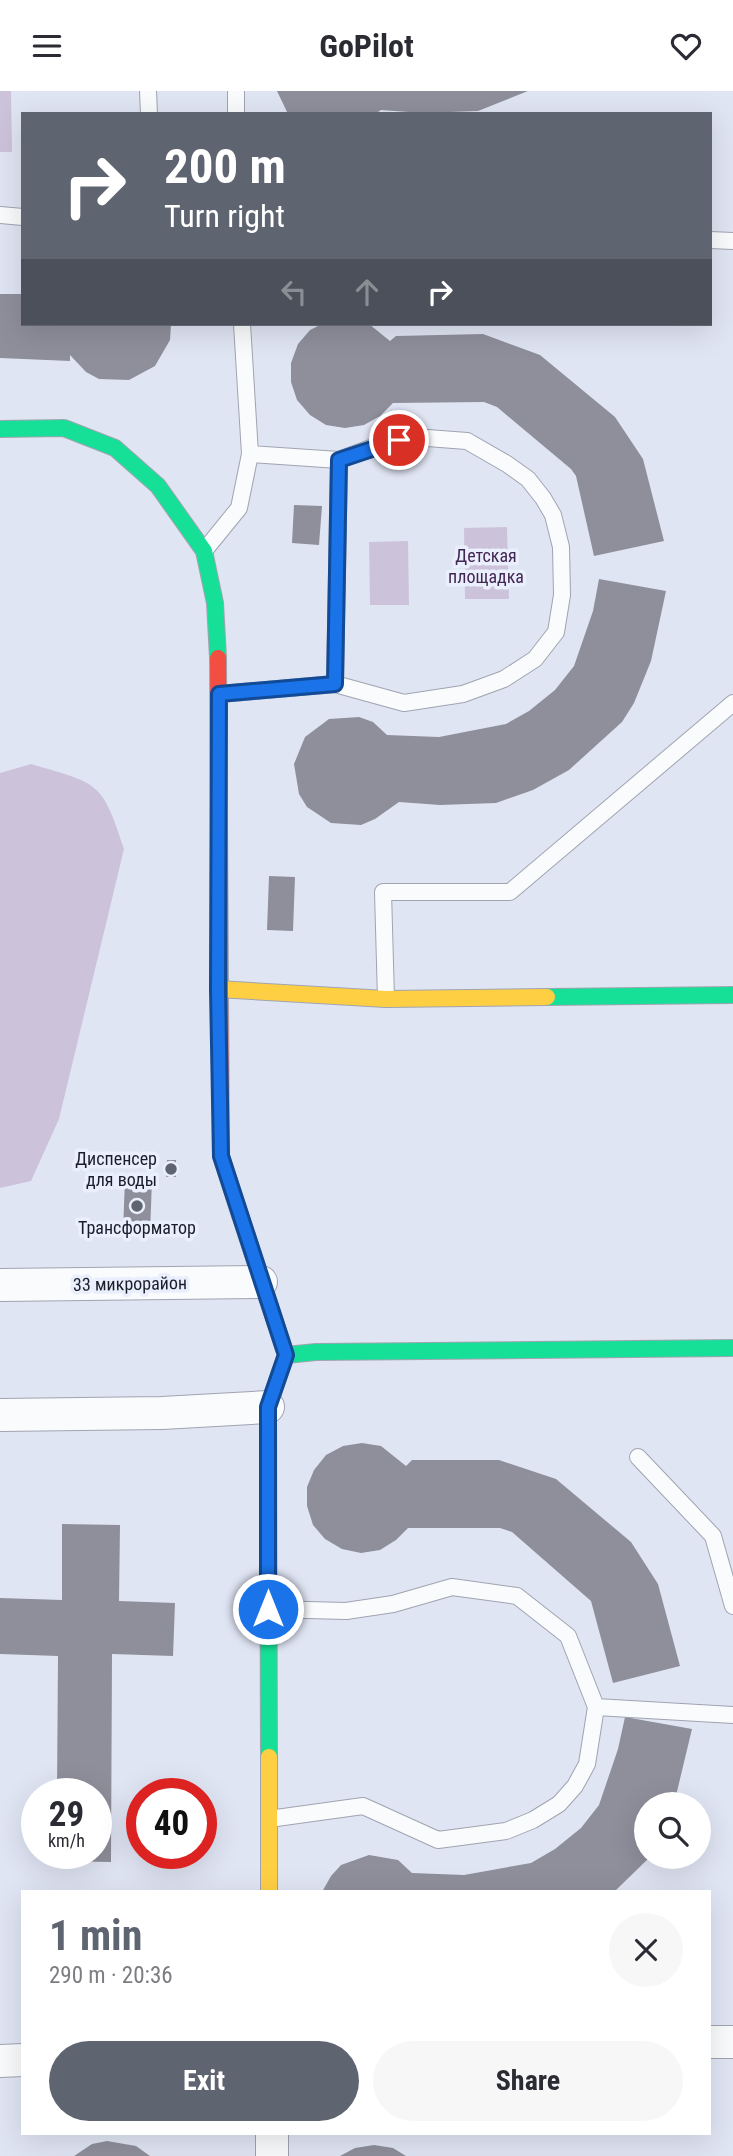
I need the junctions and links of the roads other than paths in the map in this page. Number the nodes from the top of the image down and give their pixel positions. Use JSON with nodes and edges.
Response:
{"nodes":[{"id":1,"x":148,"y":91,"type":"edge"},
{"id":2,"x":230,"y":91,"type":"edge"},
{"id":3,"x":236,"y":91,"type":"edge"},
{"id":4,"x":149,"y":112,"type":"edge"},
{"id":5,"x":236,"y":112,"type":"edge"},
{"id":6,"x":0,"y":215,"type":"edge"},
{"id":7,"x":21,"y":217,"type":"edge"},
{"id":8,"x":712,"y":240,"type":"edge"},
{"id":9,"x":733,"y":240,"type":"edge"},
{"id":10,"x":242,"y":326,"type":"edge"},
{"id":11,"x":0,"y":429,"type":"edge"},
{"id":12,"x":250,"y":454,"type":"junction"},
{"id":13,"x":339,"y":460,"type":"junction"},
{"id":14,"x":204,"y":551,"type":"junction"},
{"id":15,"x":335,"y":684,"type":"junction"},
{"id":16,"x":219,"y":694,"type":"junction"},
{"id":17,"x":733,"y":703,"type":"edge"},
{"id":18,"x":218,"y":989,"type":"junction"},
{"id":19,"x":733,"y":995,"type":"edge"},
{"id":20,"x":386,"y":999,"type":"junction"},
{"id":21,"x":261,"y":1283,"type":"junction"},
{"id":22,"x":0,"y":1285,"type":"edge"},
{"id":23,"x":733,"y":1348,"type":"edge"},
{"id":24,"x":286,"y":1355,"type":"junction"},
{"id":25,"x":268,"y":1407,"type":"junction"},
{"id":26,"x":0,"y":1415,"type":"edge"},
{"id":27,"x":638,"y":1457,"type":"dead end"},
{"id":28,"x":733,"y":1606,"type":"edge"},
{"id":29,"x":268,"y":1609,"type":"junction"},
{"id":30,"x":596,"y":1707,"type":"junction"},
{"id":31,"x":733,"y":1715,"type":"edge"},
{"id":32,"x":269,"y":1819,"type":"junction"},
{"id":33,"x":269,"y":1890,"type":"edge"},
{"id":34,"x":711,"y":2042,"type":"edge"},
{"id":35,"x":733,"y":2042,"type":"edge"},
{"id":36,"x":21,"y":2060,"type":"edge"},
{"id":37,"x":0,"y":2061,"type":"edge"},
{"id":38,"x":272,"y":2135,"type":"edge"},
{"id":39,"x":272,"y":2156,"type":"edge"}],
"edges":[{"from":1,"to":4,"type":"lane"},
{"from":2,"to":3,"type":"lane"},
{"from":3,"to":5,"type":"lane"},
{"from":6,"to":7,"type":"lane"},
{"from":8,"to":9,"type":"lane"},
{"from":10,"to":12,"type":"lane"},
{"from":11,"to":14,"type":"street"},
{"from":12,"to":13,"type":"lane"},
{"from":12,"to":14,"type":"lane"},
{"from":13,"to":15,"type":"lane"},
{"from":13,"to":15,"type":"lane"},
{"from":14,"to":16,"type":"street"},
{"from":15,"to":16,"type":"lane"},
{"from":16,"to":18,"type":"street"},
{"from":17,"to":20,"type":"lane"},
{"from":18,"to":20,"type":"street"},
{"from":18,"to":21,"type":"street"},
{"from":19,"to":20,"type":"street"},
{"from":21,"to":22,"type":"street","name":"33 микрорайон"},
{"from":21,"to":24,"type":"street"},
{"from":23,"to":24,"type":"street"},
{"from":24,"to":25,"type":"street"},
{"from":25,"to":26,"type":"street"},
{"from":25,"to":29,"type":"street"},
{"from":27,"to":28,"type":"lane"},
{"from":29,"to":30,"type":"lane"},
{"from":29,"to":32,"type":"street"},
{"from":30,"to":31,"type":"lane"},
{"from":30,"to":32,"type":"lane"},
{"from":32,"to":33,"type":"street"},
{"from":34,"to":35,"type":"street"},
{"from":36,"to":37,"type":"street"},
{"from":38,"to":39,"type":"street"}]}
